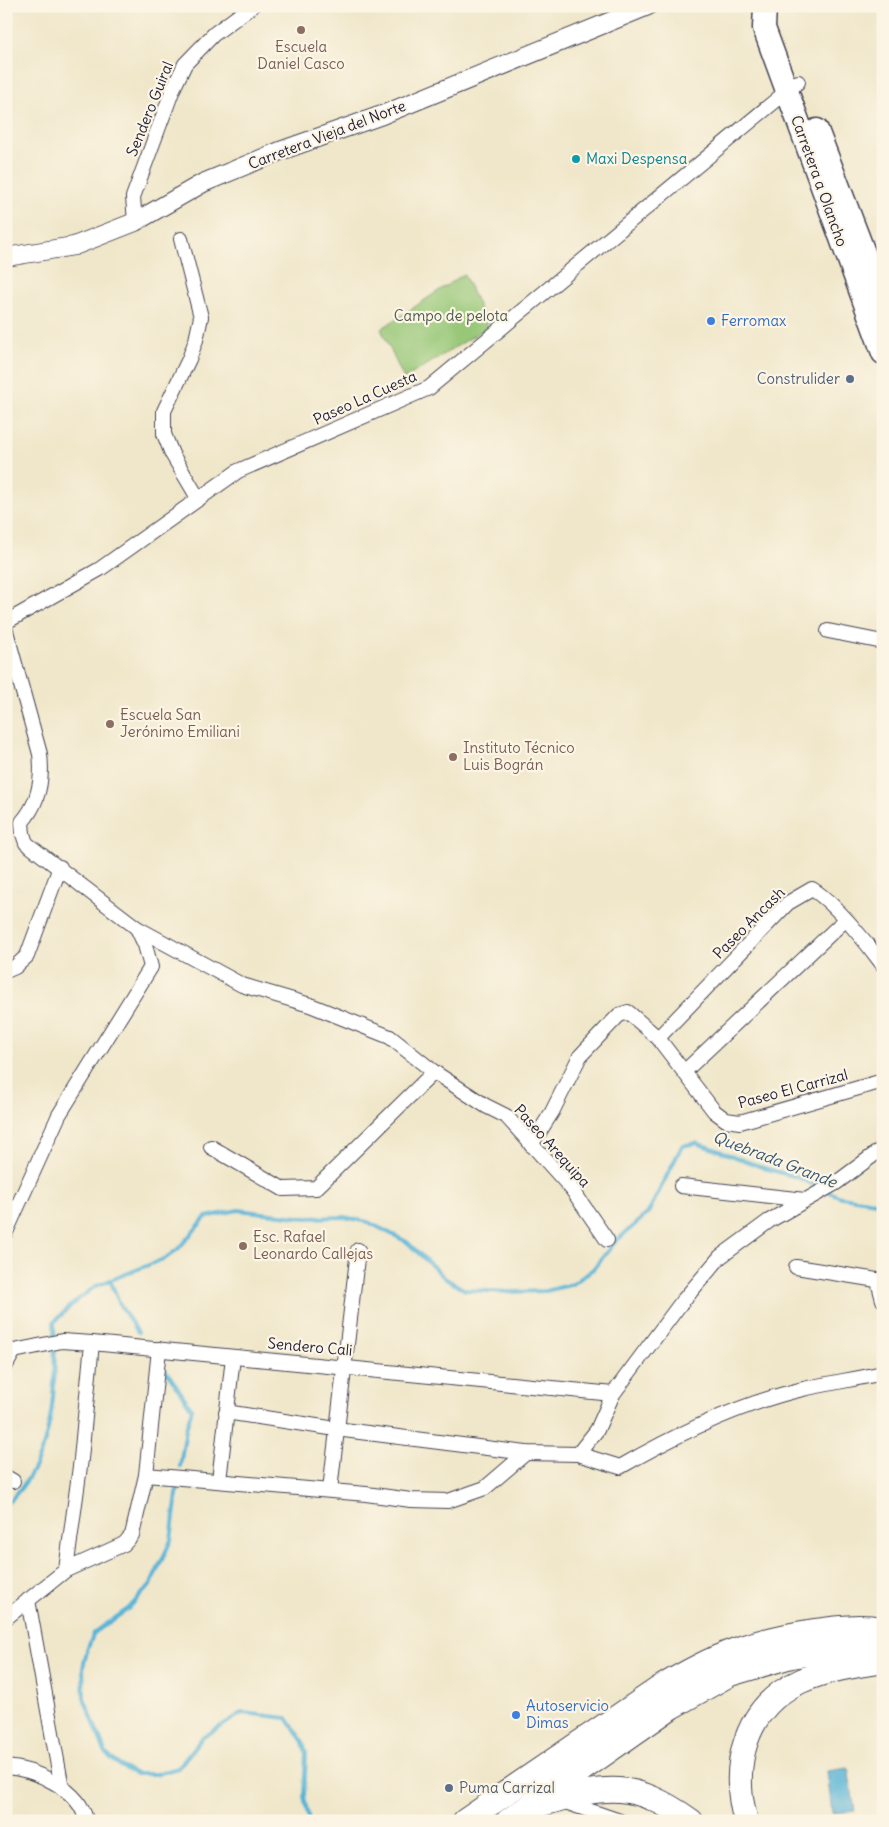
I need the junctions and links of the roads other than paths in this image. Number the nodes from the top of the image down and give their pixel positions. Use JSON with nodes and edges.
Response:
{"nodes":[{"id":1,"x":252,"y":6,"type":"edge"},
{"id":2,"x":648,"y":6,"type":"edge"},
{"id":3,"x":765,"y":6,"type":"edge"},
{"id":4,"x":778,"y":6,"type":"edge"},
{"id":5,"x":792,"y":86,"type":"junction"},
{"id":6,"x":135,"y":222,"type":"junction"},
{"id":7,"x":181,"y":239,"type":"dead end"},
{"id":8,"x":6,"y":257,"type":"edge"},
{"id":9,"x":883,"y":302,"type":"edge"},
{"id":10,"x":883,"y":353,"type":"edge"},
{"id":11,"x":198,"y":498,"type":"junction"},
{"id":12,"x":6,"y":622,"type":"edge"},
{"id":13,"x":6,"y":631,"type":"edge"},
{"id":14,"x":828,"y":631,"type":"dead end"},
{"id":15,"x":883,"y":642,"type":"edge"},
{"id":16,"x":60,"y":868,"type":"junction"},
{"id":17,"x":845,"y":920,"type":"junction"},
{"id":18,"x":137,"y":928,"type":"junction"},
{"id":19,"x":883,"y":966,"type":"edge"},
{"id":20,"x":6,"y":971,"type":"edge"},
{"id":21,"x":658,"y":1038,"type":"junction"},
{"id":22,"x":685,"y":1071,"type":"junction"},
{"id":23,"x":434,"y":1072,"type":"junction"},
{"id":24,"x":883,"y":1081,"type":"edge"},
{"id":25,"x":531,"y":1145,"type":"junction"},
{"id":26,"x":211,"y":1147,"type":"dead end"},
{"id":27,"x":883,"y":1148,"type":"edge"},
{"id":28,"x":681,"y":1186,"type":"dead end"},
{"id":29,"x":806,"y":1200,"type":"junction"},
{"id":30,"x":6,"y":1232,"type":"edge"},
{"id":31,"x":607,"y":1240,"type":"dead end"},
{"id":32,"x":358,"y":1250,"type":"dead end"},
{"id":33,"x":796,"y":1267,"type":"dead end"},
{"id":34,"x":880,"y":1281,"type":"edge"},
{"id":35,"x":883,"y":1300,"type":"edge"},
{"id":36,"x":92,"y":1343,"type":"junction"},
{"id":37,"x":159,"y":1349,"type":"junction"},
{"id":38,"x":10,"y":1350,"type":"edge"},
{"id":39,"x":233,"y":1357,"type":"junction"},
{"id":40,"x":6,"y":1365,"type":"edge"},
{"id":41,"x":345,"y":1366,"type":"junction"},
{"id":42,"x":883,"y":1373,"type":"edge"},
{"id":43,"x":613,"y":1394,"type":"junction"},
{"id":44,"x":226,"y":1412,"type":"junction"},
{"id":45,"x":336,"y":1429,"type":"junction"},
{"id":46,"x":526,"y":1453,"type":"junction"},
{"id":47,"x":578,"y":1454,"type":"junction"},
{"id":48,"x":146,"y":1475,"type":"junction"},
{"id":49,"x":219,"y":1481,"type":"junction"},
{"id":50,"x":330,"y":1490,"type":"junction"},
{"id":51,"x":66,"y":1570,"type":"junction"},
{"id":52,"x":28,"y":1600,"type":"junction"},
{"id":53,"x":6,"y":1618,"type":"edge"},
{"id":54,"x":882,"y":1634,"type":"edge"},
{"id":55,"x":883,"y":1661,"type":"edge"},
{"id":56,"x":6,"y":1767,"type":"edge"},
{"id":57,"x":62,"y":1788,"type":"junction"},
{"id":58,"x":558,"y":1800,"type":"junction"},
{"id":59,"x":516,"y":1815,"type":"edge"},
{"id":60,"x":86,"y":1821,"type":"edge"},
{"id":61,"x":465,"y":1821,"type":"edge"},
{"id":62,"x":620,"y":1821,"type":"edge"},
{"id":63,"x":691,"y":1821,"type":"edge"},
{"id":64,"x":746,"y":1821,"type":"edge"}],
"edges":[{"from":1,"to":6,"type":"street","name":"Sendero Guiral"},
{"from":2,"to":6,"type":"street","name":"Carretera Vieja del Norte"},
{"from":3,"to":5,"type":"main road","name":"Carretera a Olancho"},
{"from":4,"to":5,"type":"main road","name":"Carretera a Olancho"},
{"from":5,"to":9,"type":"main road","name":"Carretera a Olancho"},
{"from":5,"to":10,"type":"main road","name":"Carretera a Olancho"},
{"from":5,"to":11,"type":"street","name":"Paseo La Cuesta"},
{"from":6,"to":8,"type":"street","name":"Carretera Vieja del Norte"},
{"from":7,"to":11,"type":"street"},
{"from":11,"to":12,"type":"street","name":"Paseo La Cuesta"},
{"from":13,"to":16,"type":"street","name":"Paseo Arequipa"},
{"from":14,"to":15,"type":"street"},
{"from":16,"to":18,"type":"street","name":"Paseo Arequipa"},
{"from":16,"to":20,"type":"street"},
{"from":17,"to":19,"type":"street","name":"Paseo Ancash"},
{"from":17,"to":21,"type":"street","name":"Paseo Ancash"},
{"from":17,"to":22,"type":"street"},
{"from":18,"to":23,"type":"street","name":"Paseo Arequipa"},
{"from":18,"to":30,"type":"street"},
{"from":21,"to":22,"type":"street","name":"Paseo El Carrizal"},
{"from":21,"to":25,"type":"street","name":"Paseo El Carrizal"},
{"from":22,"to":24,"type":"street","name":"Paseo El Carrizal"},
{"from":23,"to":25,"type":"street","name":"Paseo Arequipa"},
{"from":23,"to":26,"type":"street"},
{"from":25,"to":31,"type":"street","name":"Paseo Arequipa"},
{"from":27,"to":29,"type":"street"},
{"from":28,"to":29,"type":"street"},
{"from":29,"to":43,"type":"street"},
{"from":32,"to":41,"type":"street"},
{"from":33,"to":34,"type":"street"},
{"from":34,"to":35,"type":"street"},
{"from":36,"to":37,"type":"street","name":"Sendero Cali"},
{"from":36,"to":38,"type":"street","name":"Sendero Cali"},
{"from":36,"to":51,"type":"street"},
{"from":37,"to":39,"type":"street","name":"Sendero Cali"},
{"from":37,"to":48,"type":"street"},
{"from":38,"to":40,"type":"street"},
{"from":39,"to":41,"type":"street","name":"Sendero Cali"},
{"from":39,"to":44,"type":"street"},
{"from":41,"to":43,"type":"street","name":"Sendero Cali"},
{"from":41,"to":45,"type":"street"},
{"from":42,"to":47,"type":"street"},
{"from":43,"to":47,"type":"street"},
{"from":44,"to":45,"type":"street"},
{"from":44,"to":49,"type":"street"},
{"from":45,"to":46,"type":"street"},
{"from":45,"to":50,"type":"street"},
{"from":46,"to":47,"type":"street"},
{"from":46,"to":50,"type":"street"},
{"from":48,"to":49,"type":"street"},
{"from":48,"to":51,"type":"street"},
{"from":49,"to":50,"type":"street"},
{"from":51,"to":52,"type":"street"},
{"from":52,"to":53,"type":"street"},
{"from":52,"to":57,"type":"street"},
{"from":54,"to":59,"type":"highway"},
{"from":54,"to":61,"type":"highway"},
{"from":55,"to":64,"type":"highway"},
{"from":56,"to":57,"type":"street"},
{"from":57,"to":60,"type":"street"},
{"from":58,"to":59,"type":"highway"},
{"from":58,"to":62,"type":"street"},
{"from":58,"to":63,"type":"highway"}]}
